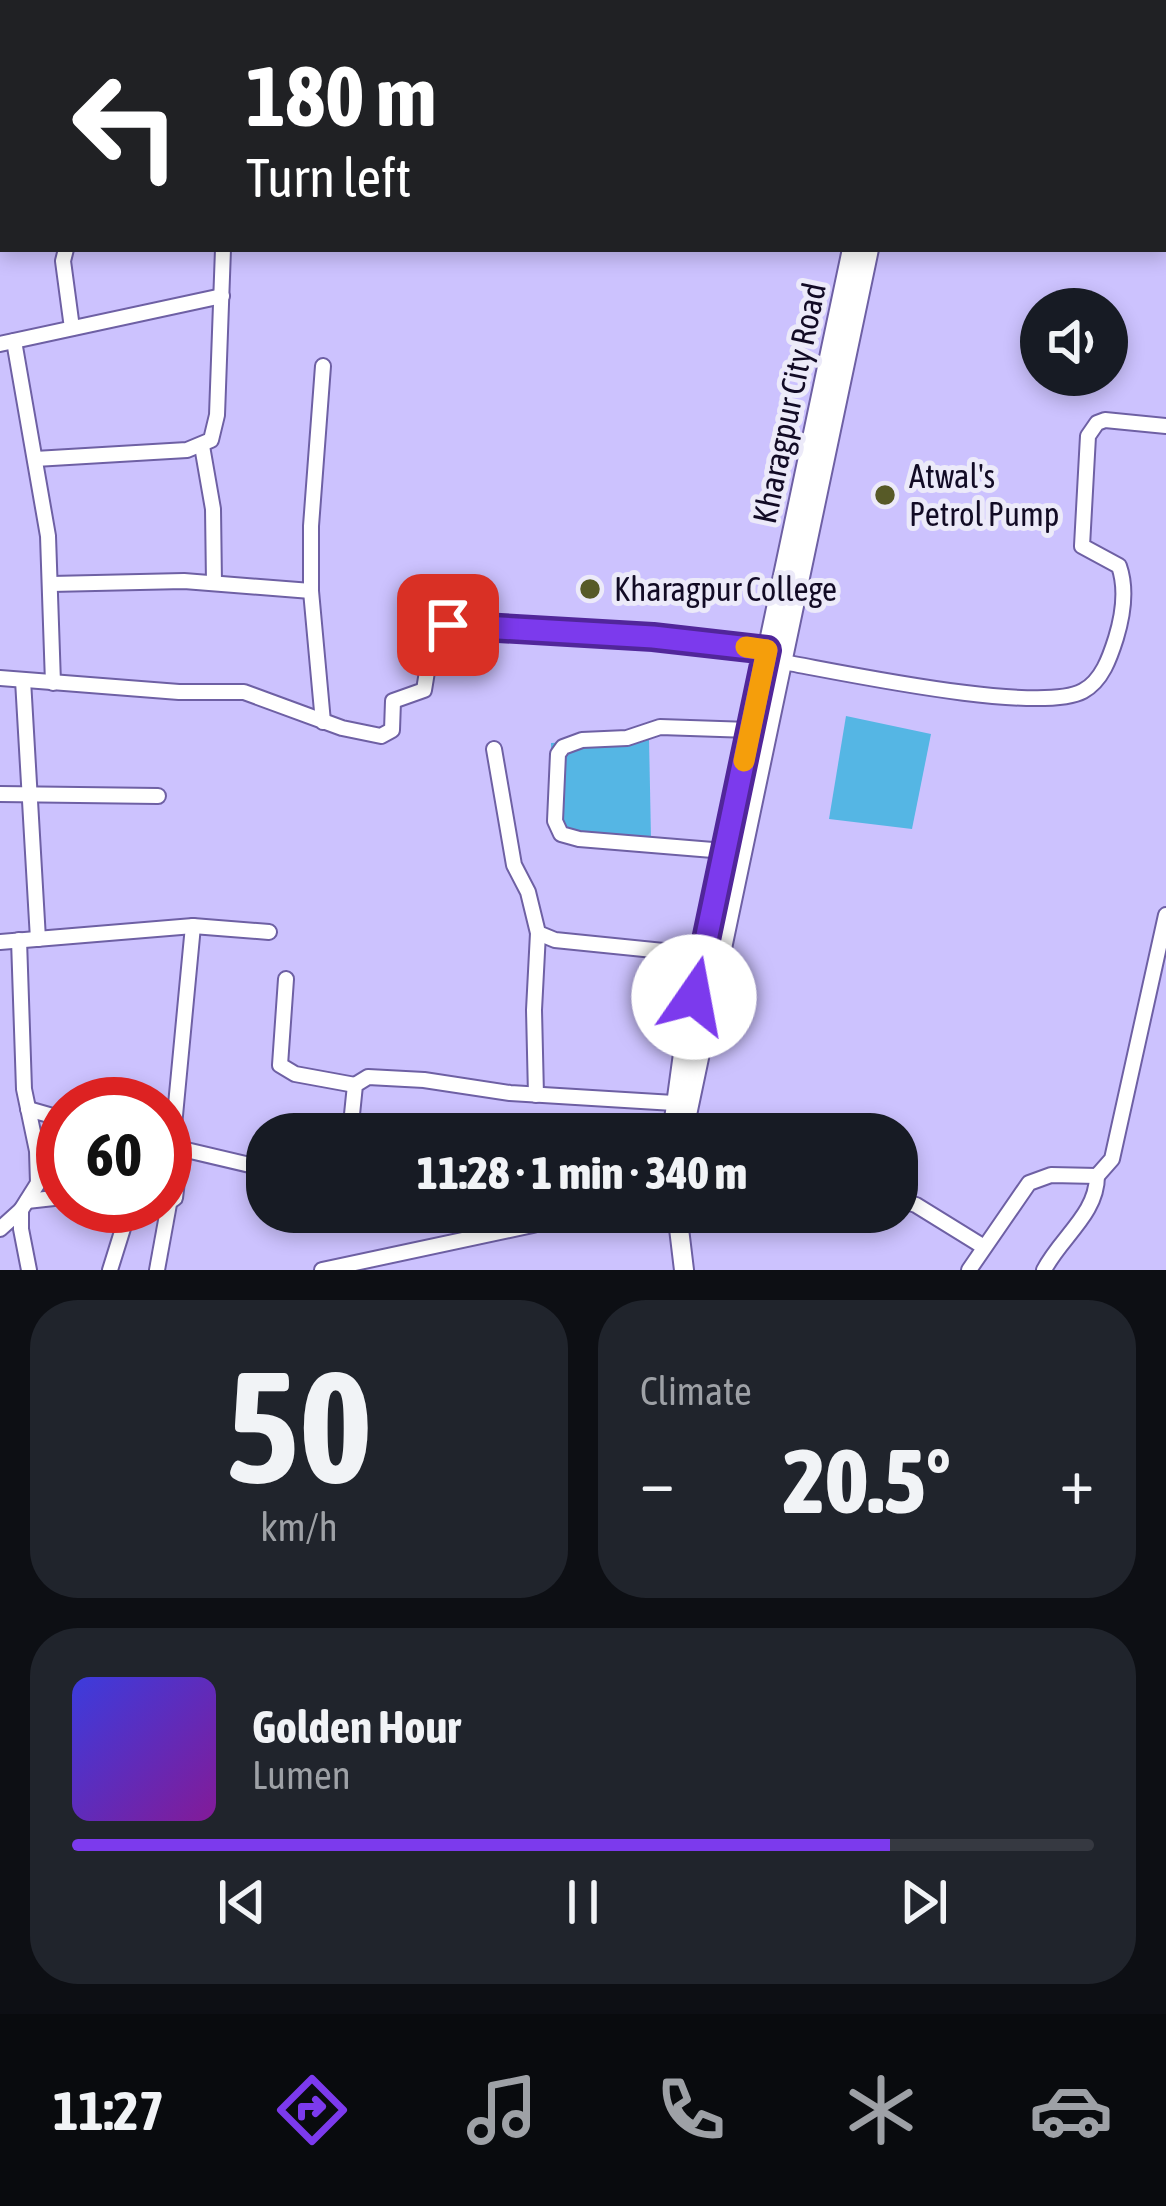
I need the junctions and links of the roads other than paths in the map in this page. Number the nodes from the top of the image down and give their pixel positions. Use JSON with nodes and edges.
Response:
{"nodes":[{"id":1,"x":65,"y":252,"type":"edge"},
{"id":2,"x":224,"y":252,"type":"edge"},
{"id":3,"x":851,"y":252,"type":"edge"},
{"id":4,"x":868,"y":252,"type":"edge"},
{"id":5,"x":222,"y":296,"type":"junction"},
{"id":6,"x":72,"y":328,"type":"junction"},
{"id":7,"x":7,"y":343,"type":"edge"},
{"id":8,"x":322,"y":366,"type":"dead end"},
{"id":9,"x":1166,"y":426,"type":"edge"},
{"id":10,"x":202,"y":446,"type":"junction"},
{"id":11,"x":35,"y":459,"type":"junction"},
{"id":12,"x":214,"y":583,"type":"junction"},
{"id":13,"x":51,"y":584,"type":"junction"},
{"id":14,"x":311,"y":591,"type":"junction"},
{"id":15,"x":775,"y":656,"type":"junction"},
{"id":16,"x":0,"y":678,"type":"edge"},
{"id":17,"x":23,"y":680,"type":"junction"},
{"id":18,"x":53,"y":683,"type":"junction"},
{"id":19,"x":323,"y":722,"type":"junction"},
{"id":20,"x":750,"y":730,"type":"junction"},
{"id":21,"x":494,"y":749,"type":"dead end"},
{"id":22,"x":0,"y":794,"type":"edge"},
{"id":23,"x":28,"y":795,"type":"junction"},
{"id":24,"x":158,"y":796,"type":"dead end"},
{"id":25,"x":725,"y":851,"type":"junction"},
{"id":26,"x":1166,"y":915,"type":"edge"},
{"id":27,"x":194,"y":926,"type":"junction"},
{"id":28,"x":269,"y":932,"type":"dead end"},
{"id":29,"x":538,"y":933,"type":"junction"},
{"id":30,"x":38,"y":939,"type":"junction"},
{"id":31,"x":20,"y":940,"type":"junction"},
{"id":32,"x":0,"y":942,"type":"edge"},
{"id":33,"x":1163,"y":950,"type":"edge"},
{"id":34,"x":703,"y":955,"type":"junction"},
{"id":35,"x":286,"y":979,"type":"dead end"},
{"id":36,"x":180,"y":1077,"type":"edge"},
{"id":37,"x":355,"y":1085,"type":"junction"},
{"id":38,"x":536,"y":1095,"type":"junction"},
{"id":39,"x":674,"y":1103,"type":"junction"},
{"id":40,"x":28,"y":1109,"type":"junction"},
{"id":41,"x":36,"y":1111,"type":"edge"},
{"id":42,"x":352,"y":1113,"type":"edge"},
{"id":43,"x":673,"y":1113,"type":"edge"},
{"id":44,"x":687,"y":1113,"type":"edge"},
{"id":45,"x":192,"y":1151,"type":"edge"},
{"id":46,"x":246,"y":1164,"type":"edge"},
{"id":47,"x":1097,"y":1176,"type":"junction"},
{"id":48,"x":36,"y":1203,"type":"edge"},
{"id":49,"x":24,"y":1205,"type":"junction"},
{"id":50,"x":918,"y":1206,"type":"edge"},
{"id":51,"x":0,"y":1229,"type":"edge"},
{"id":52,"x":124,"y":1233,"type":"edge"},
{"id":53,"x":162,"y":1233,"type":"edge"},
{"id":54,"x":495,"y":1233,"type":"edge"},
{"id":55,"x":672,"y":1233,"type":"edge"},
{"id":56,"x":676,"y":1233,"type":"edge"},
{"id":57,"x":983,"y":1247,"type":"junction"},
{"id":58,"x":29,"y":1270,"type":"edge"},
{"id":59,"x":110,"y":1270,"type":"edge"},
{"id":60,"x":157,"y":1270,"type":"edge"},
{"id":61,"x":322,"y":1270,"type":"edge"},
{"id":62,"x":673,"y":1270,"type":"edge"},
{"id":63,"x":684,"y":1270,"type":"edge"},
{"id":64,"x":969,"y":1270,"type":"edge"},
{"id":65,"x":1044,"y":1270,"type":"edge"}],
"edges":[{"from":1,"to":6,"type":"street"},
{"from":2,"to":5,"type":"street"},
{"from":3,"to":15,"type":"main road","name":"Kharagpur City Road"},
{"from":4,"to":15,"type":"main road"},
{"from":5,"to":6,"type":"street"},
{"from":5,"to":10,"type":"street"},
{"from":6,"to":7,"type":"street"},
{"from":7,"to":11,"type":"street"},
{"from":8,"to":14,"type":"street"},
{"from":9,"to":15,"type":"street"},
{"from":10,"to":11,"type":"street"},
{"from":10,"to":12,"type":"street"},
{"from":11,"to":13,"type":"street"},
{"from":12,"to":13,"type":"street"},
{"from":12,"to":14,"type":"street"},
{"from":13,"to":18,"type":"street"},
{"from":14,"to":19,"type":"street"},
{"from":15,"to":19,"type":"street"},
{"from":15,"to":20,"type":"main road","name":"Kharagpur City Road"},
{"from":15,"to":44,"type":"main road"},
{"from":16,"to":17,"type":"street"},
{"from":17,"to":18,"type":"street"},
{"from":17,"to":23,"type":"street"},
{"from":18,"to":19,"type":"street"},
{"from":20,"to":25,"type":"main road","name":"Kharagpur City Road"},
{"from":20,"to":25,"type":"street"},
{"from":21,"to":29,"type":"street"},
{"from":22,"to":23,"type":"street"},
{"from":23,"to":24,"type":"street"},
{"from":23,"to":30,"type":"street"},
{"from":25,"to":34,"type":"main road","name":"Kharagpur City Road"},
{"from":26,"to":33,"type":"street"},
{"from":27,"to":28,"type":"street"},
{"from":27,"to":30,"type":"street"},
{"from":27,"to":36,"type":"street"},
{"from":29,"to":34,"type":"street"},
{"from":29,"to":38,"type":"street"},
{"from":30,"to":31,"type":"street"},
{"from":31,"to":32,"type":"street"},
{"from":31,"to":40,"type":"street"},
{"from":33,"to":47,"type":"street"},
{"from":34,"to":39,"type":"main road","name":"Kharagpur City Road"},
{"from":35,"to":37,"type":"street"},
{"from":37,"to":38,"type":"street"},
{"from":37,"to":42,"type":"street"},
{"from":38,"to":39,"type":"street"},
{"from":39,"to":43,"type":"main road","name":"Kharagpur City Road"},
{"from":40,"to":41,"type":"street"},
{"from":40,"to":49,"type":"street"},
{"from":45,"to":46,"type":"street"},
{"from":47,"to":57,"type":"street"},
{"from":47,"to":65,"type":"street"},
{"from":48,"to":49,"type":"street"},
{"from":49,"to":51,"type":"street"},
{"from":49,"to":58,"type":"street"},
{"from":50,"to":57,"type":"street"},
{"from":52,"to":59,"type":"street"},
{"from":53,"to":60,"type":"street"},
{"from":54,"to":61,"type":"street"},
{"from":55,"to":62,"type":"main road"},
{"from":56,"to":63,"type":"main road"},
{"from":57,"to":64,"type":"street"}]}
